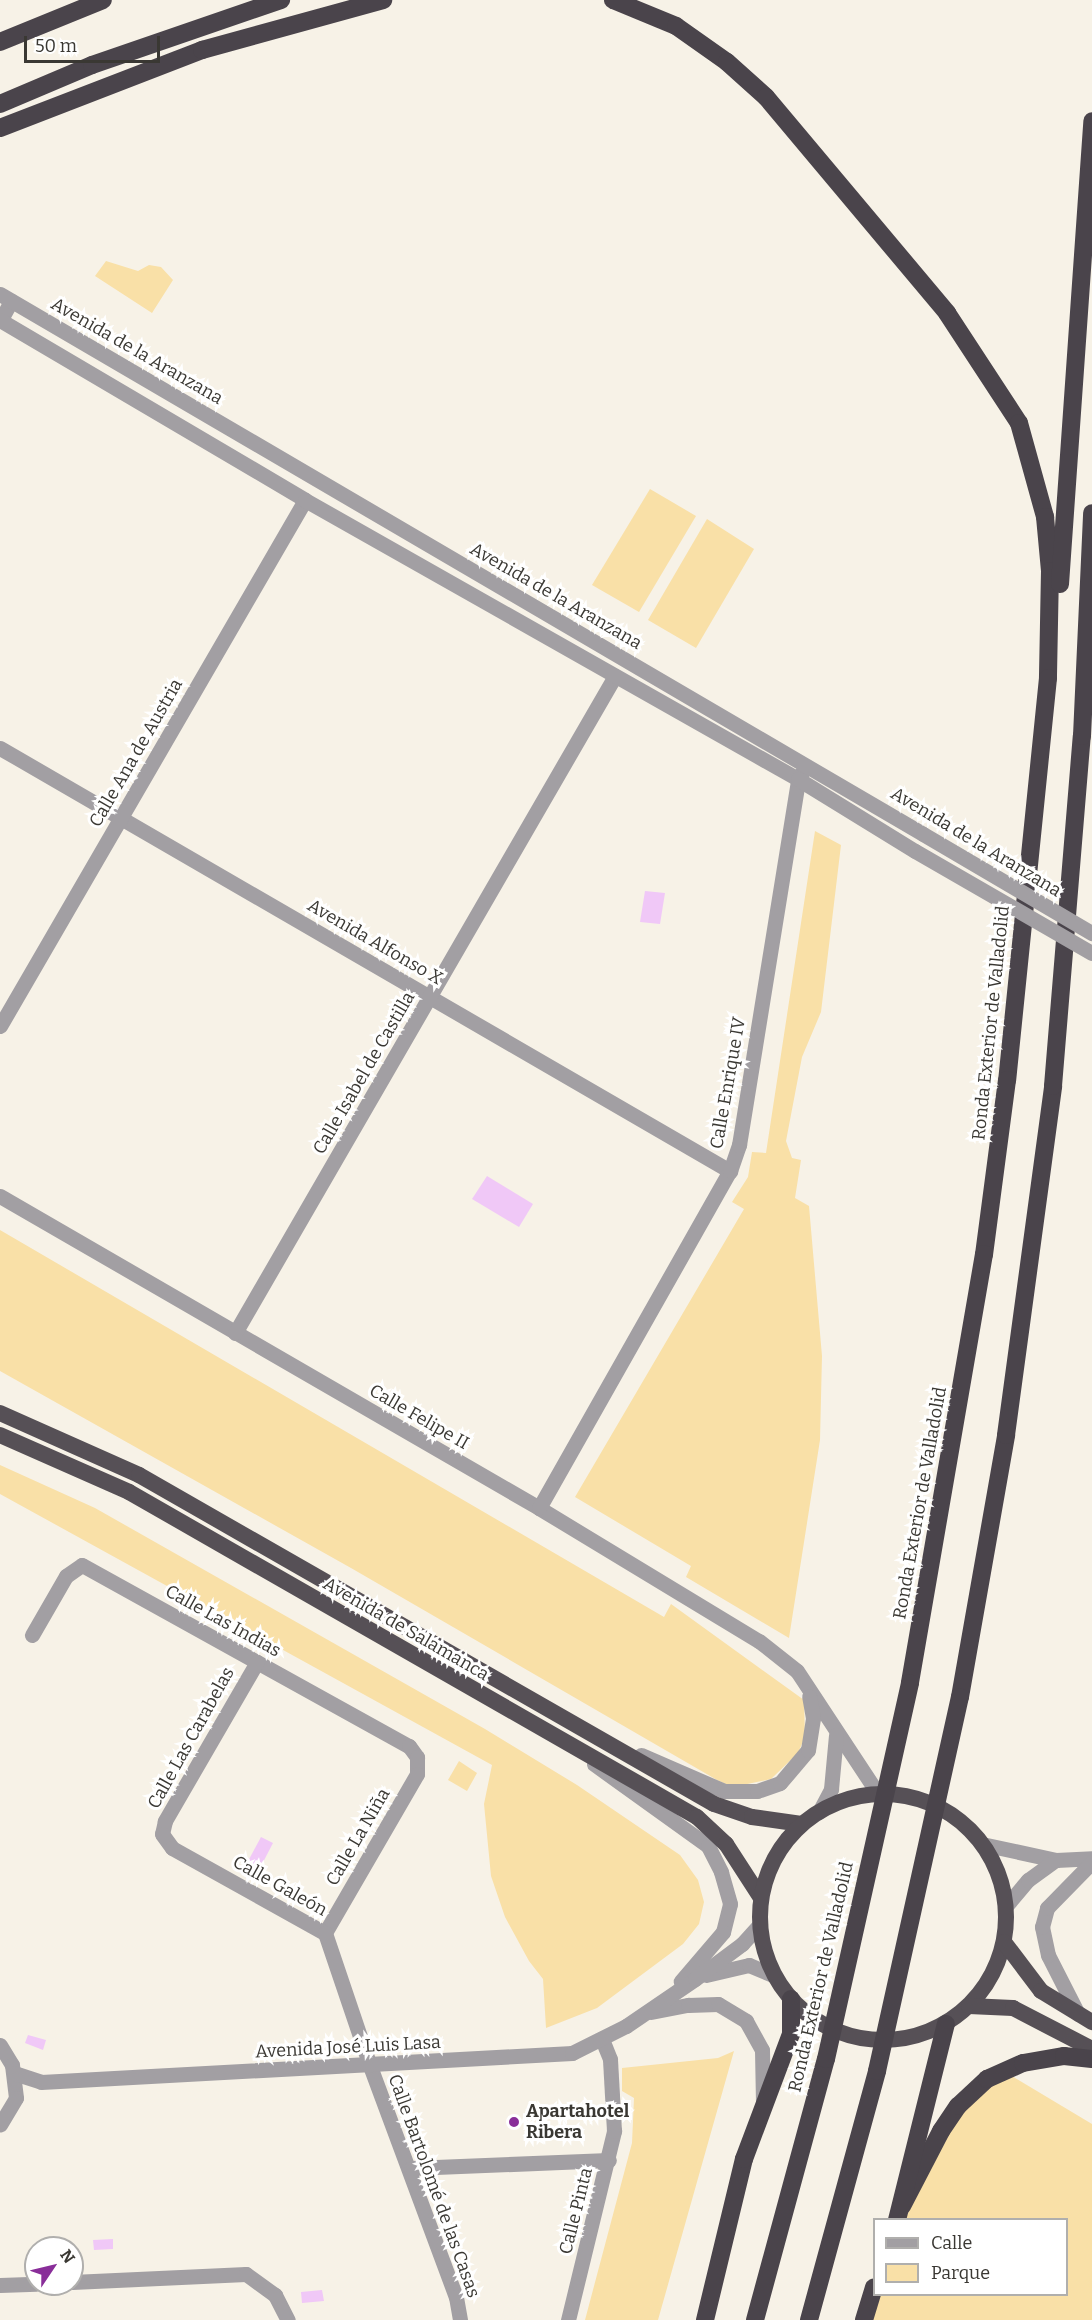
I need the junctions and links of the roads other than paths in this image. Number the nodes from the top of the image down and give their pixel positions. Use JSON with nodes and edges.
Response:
{"nodes":[{"id":1,"x":103,"y":0,"type":"edge"},
{"id":2,"x":281,"y":0,"type":"edge"},
{"id":3,"x":383,"y":0,"type":"edge"},
{"id":4,"x":613,"y":0,"type":"edge"},
{"id":5,"x":0,"y":42,"type":"edge"},
{"id":6,"x":0,"y":104,"type":"edge"},
{"id":7,"x":1092,"y":121,"type":"edge"},
{"id":8,"x":0,"y":128,"type":"edge"},
{"id":9,"x":5,"y":298,"type":"edge"},
{"id":10,"x":0,"y":321,"type":"edge"},
{"id":11,"x":305,"y":500,"type":"junction"},
{"id":12,"x":1092,"y":513,"type":"edge"},
{"id":13,"x":1092,"y":660,"type":"edge"},
{"id":14,"x":615,"y":676,"type":"junction"},
{"id":15,"x":1048,"y":678,"type":"junction"},
{"id":16,"x":1082,"y":736,"type":"junction"},
{"id":17,"x":0,"y":748,"type":"edge"},
{"id":18,"x":807,"y":764,"type":"junction"},
{"id":19,"x":798,"y":779,"type":"junction"},
{"id":20,"x":120,"y":819,"type":"junction"},
{"id":21,"x":1092,"y":933,"type":"edge"},
{"id":22,"x":1092,"y":953,"type":"edge"},
{"id":23,"x":432,"y":996,"type":"junction"},
{"id":24,"x":0,"y":1026,"type":"edge"},
{"id":25,"x":730,"y":1172,"type":"junction"},
{"id":26,"x":0,"y":1196,"type":"edge"},
{"id":27,"x":235,"y":1333,"type":"junction"},
{"id":28,"x":0,"y":1413,"type":"edge"},
{"id":29,"x":0,"y":1435,"type":"edge"},
{"id":30,"x":539,"y":1508,"type":"junction"},
{"id":31,"x":32,"y":1635,"type":"dead end"},
{"id":32,"x":256,"y":1662,"type":"junction"},
{"id":33,"x":807,"y":1687,"type":"junction"},
{"id":34,"x":584,"y":1731,"type":"junction"},
{"id":35,"x":836,"y":1735,"type":"junction"},
{"id":36,"x":572,"y":1748,"type":"junction"},
{"id":37,"x":417,"y":1757,"type":"joint"},
{"id":38,"x":780,"y":1783,"type":"joint"},
{"id":39,"x":878,"y":1794,"type":"junction"},
{"id":40,"x":819,"y":1812,"type":"junction"},
{"id":41,"x":802,"y":1824,"type":"junction"},
{"id":42,"x":162,"y":1834,"type":"joint"},
{"id":43,"x":982,"y":1844,"type":"junction"},
{"id":44,"x":1056,"y":1860,"type":"junction"},
{"id":45,"x":1092,"y":1860,"type":"edge"},
{"id":46,"x":761,"y":1898,"type":"junction"},
{"id":47,"x":1006,"y":1906,"type":"junction"},
{"id":48,"x":760,"y":1924,"type":"junction"},
{"id":49,"x":325,"y":1933,"type":"junction"},
{"id":50,"x":1004,"y":1942,"type":"junction"},
{"id":51,"x":775,"y":1976,"type":"junction"},
{"id":52,"x":695,"y":1979,"type":"junction"},
{"id":53,"x":791,"y":1999,"type":"junction"},
{"id":54,"x":663,"y":2000,"type":"junction"},
{"id":55,"x":969,"y":2006,"type":"junction"},
{"id":56,"x":645,"y":2013,"type":"junction"},
{"id":57,"x":1085,"y":2018,"type":"edge"},
{"id":58,"x":946,"y":2024,"type":"junction"},
{"id":59,"x":602,"y":2039,"type":"junction"},
{"id":60,"x":0,"y":2045,"type":"edge"},
{"id":61,"x":1092,"y":2049,"type":"edge"},
{"id":62,"x":1092,"y":2059,"type":"edge"},
{"id":63,"x":370,"y":2066,"type":"junction"},
{"id":64,"x":14,"y":2073,"type":"junction"},
{"id":65,"x":41,"y":2082,"type":"junction"},
{"id":66,"x":16,"y":2098,"type":"junction"},
{"id":67,"x":763,"y":2101,"type":"junction"},
{"id":68,"x":0,"y":2125,"type":"edge"},
{"id":69,"x":609,"y":2160,"type":"junction"},
{"id":70,"x":411,"y":2168,"type":"junction"},
{"id":71,"x":900,"y":2213,"type":"edge"},
{"id":72,"x":84,"y":2281,"type":"edge"},
{"id":73,"x":24,"y":2284,"type":"edge"},
{"id":74,"x":0,"y":2285,"type":"edge"},
{"id":75,"x":873,"y":2291,"type":"edge"},
{"id":76,"x":288,"y":2320,"type":"edge"},
{"id":77,"x":460,"y":2320,"type":"edge"},
{"id":78,"x":568,"y":2320,"type":"edge"},
{"id":79,"x":705,"y":2320,"type":"edge"},
{"id":80,"x":755,"y":2320,"type":"edge"},
{"id":81,"x":809,"y":2320,"type":"edge"},
{"id":82,"x":864,"y":2320,"type":"edge"}],
"edges":[{"from":1,"to":5,"type":"highway"},
{"from":2,"to":6,"type":"highway"},
{"from":3,"to":8,"type":"highway"},
{"from":4,"to":15,"type":"highway"},
{"from":7,"to":15,"type":"highway"},
{"from":9,"to":10,"type":"street"},
{"from":9,"to":18,"type":"street","name":"Avenida de la Aranzana"},
{"from":10,"to":11,"type":"street","name":"Avenida de la Aranzana"},
{"from":11,"to":14,"type":"street","name":"Avenida de la Aranzana"},
{"from":11,"to":20,"type":"street","name":"Calle Ana de Austria"},
{"from":12,"to":16,"type":"highway"},
{"from":13,"to":16,"type":"highway"},
{"from":14,"to":19,"type":"street","name":"Avenida de la Aranzana"},
{"from":14,"to":23,"type":"street","name":"Calle Isabel de Castilla"},
{"from":15,"to":80,"type":"highway","name":"Ronda Exterior de Valladolid","bridge":true},
{"from":16,"to":81,"type":"highway","bridge":true},
{"from":17,"to":20,"type":"street","name":"Avenida Alfonso X"},
{"from":18,"to":19,"type":"street","name":"Calle Enrique IV"},
{"from":18,"to":21,"type":"street","name":"Avenida de la Aranzana","bridge":true},
{"from":19,"to":22,"type":"street","name":"Avenida de la Aranzana","bridge":true},
{"from":19,"to":25,"type":"street","name":"Calle Enrique IV"},
{"from":20,"to":23,"type":"street","name":"Avenida Alfonso X"},
{"from":20,"to":24,"type":"street","name":"Calle Ana de Austria"},
{"from":23,"to":25,"type":"street","name":"Avenida Alfonso X"},
{"from":23,"to":27,"type":"street","name":"Calle Isabel de Castilla"},
{"from":25,"to":30,"type":"street","name":"Calle Enrique IV"},
{"from":26,"to":27,"type":"street","name":"Calle Felipe II"},
{"from":27,"to":30,"type":"street","name":"Calle Felipe II"},
{"from":28,"to":34,"type":"highway","name":"Avenida de Salamanca"},
{"from":29,"to":36,"type":"highway","name":"Avenida de Salamanca"},
{"from":30,"to":33,"type":"street","name":"Calle Felipe II"},
{"from":31,"to":32,"type":"street","name":"Calle Las Indias"},
{"from":32,"to":37,"type":"street","name":"Calle Las Indias"},
{"from":32,"to":42,"type":"street","name":"Calle Las Carabelas"},
{"from":33,"to":35,"type":"street","name":"Calle Felipe II"},
{"from":33,"to":38,"type":"street","name":"Calle Felipe II"},
{"from":34,"to":38,"type":"street","name":"Avenida de Salamanca"},
{"from":34,"to":41,"type":"highway","name":"Avenida de Salamanca"},
{"from":35,"to":39,"type":"street","name":"Calle Felipe II"},
{"from":35,"to":40,"type":"street"},
{"from":36,"to":46,"type":"highway","name":"Avenida de Salamanca"},
{"from":36,"to":54,"type":"street","name":"Avenida José Luis Lasa"},
{"from":37,"to":49,"type":"street","name":"Calle La Niña"},
{"from":39,"to":40,"type":"highway"},
{"from":39,"to":43,"type":"highway"},
{"from":40,"to":41,"type":"highway"},
{"from":41,"to":46,"type":"highway"},
{"from":42,"to":49,"type":"street","name":"Calle Galeón"},
{"from":43,"to":44,"type":"street"},
{"from":43,"to":47,"type":"highway"},
{"from":44,"to":45,"type":"street"},
{"from":44,"to":47,"type":"street"},
{"from":45,"to":57,"type":"street"},
{"from":46,"to":48,"type":"highway"},
{"from":47,"to":50,"type":"highway"},
{"from":48,"to":51,"type":"highway"},
{"from":48,"to":52,"type":"street","name":"Avenida José Luis Lasa"},
{"from":49,"to":63,"type":"street","name":"Calle Galeón"},
{"from":50,"to":55,"type":"highway"},
{"from":50,"to":57,"type":"highway"},
{"from":51,"to":52,"type":"street","name":"Avenida José Luis Lasa"},
{"from":51,"to":53,"type":"highway"},
{"from":52,"to":54,"type":"street","name":"Avenida José Luis Lasa"},
{"from":53,"to":58,"type":"highway"},
{"from":53,"to":67,"type":"highway"},
{"from":54,"to":56,"type":"street","name":"Avenida José Luis Lasa"},
{"from":55,"to":58,"type":"highway"},
{"from":55,"to":61,"type":"highway"},
{"from":56,"to":59,"type":"street","name":"Avenida José Luis Lasa"},
{"from":56,"to":67,"type":"street","name":"Avenida José Luis Lasa"},
{"from":58,"to":71,"type":"highway"},
{"from":59,"to":63,"type":"street","name":"Avenida José Luis Lasa"},
{"from":59,"to":69,"type":"street","name":"Calle Pinta"},
{"from":60,"to":64,"type":"street"},
{"from":62,"to":71,"type":"highway"},
{"from":63,"to":65,"type":"street","name":"Avenida José Luis Lasa"},
{"from":63,"to":70,"type":"street","name":"Calle Bartolomé de las Casas"},
{"from":64,"to":65,"type":"street","name":"Avenida José Luis Lasa"},
{"from":64,"to":66,"type":"street"},
{"from":65,"to":66,"type":"street","name":"Avenida José Luis Lasa"},
{"from":66,"to":68,"type":"street"},
{"from":67,"to":79,"type":"highway"},
{"from":69,"to":70,"type":"street"},
{"from":69,"to":78,"type":"street","name":"Calle Pinta"},
{"from":70,"to":77,"type":"street","name":"Calle Bartolomé de las Casas"},
{"from":72,"to":76,"type":"street"},
{"from":73,"to":74,"type":"street"},
{"from":75,"to":82,"type":"highway"}]}
